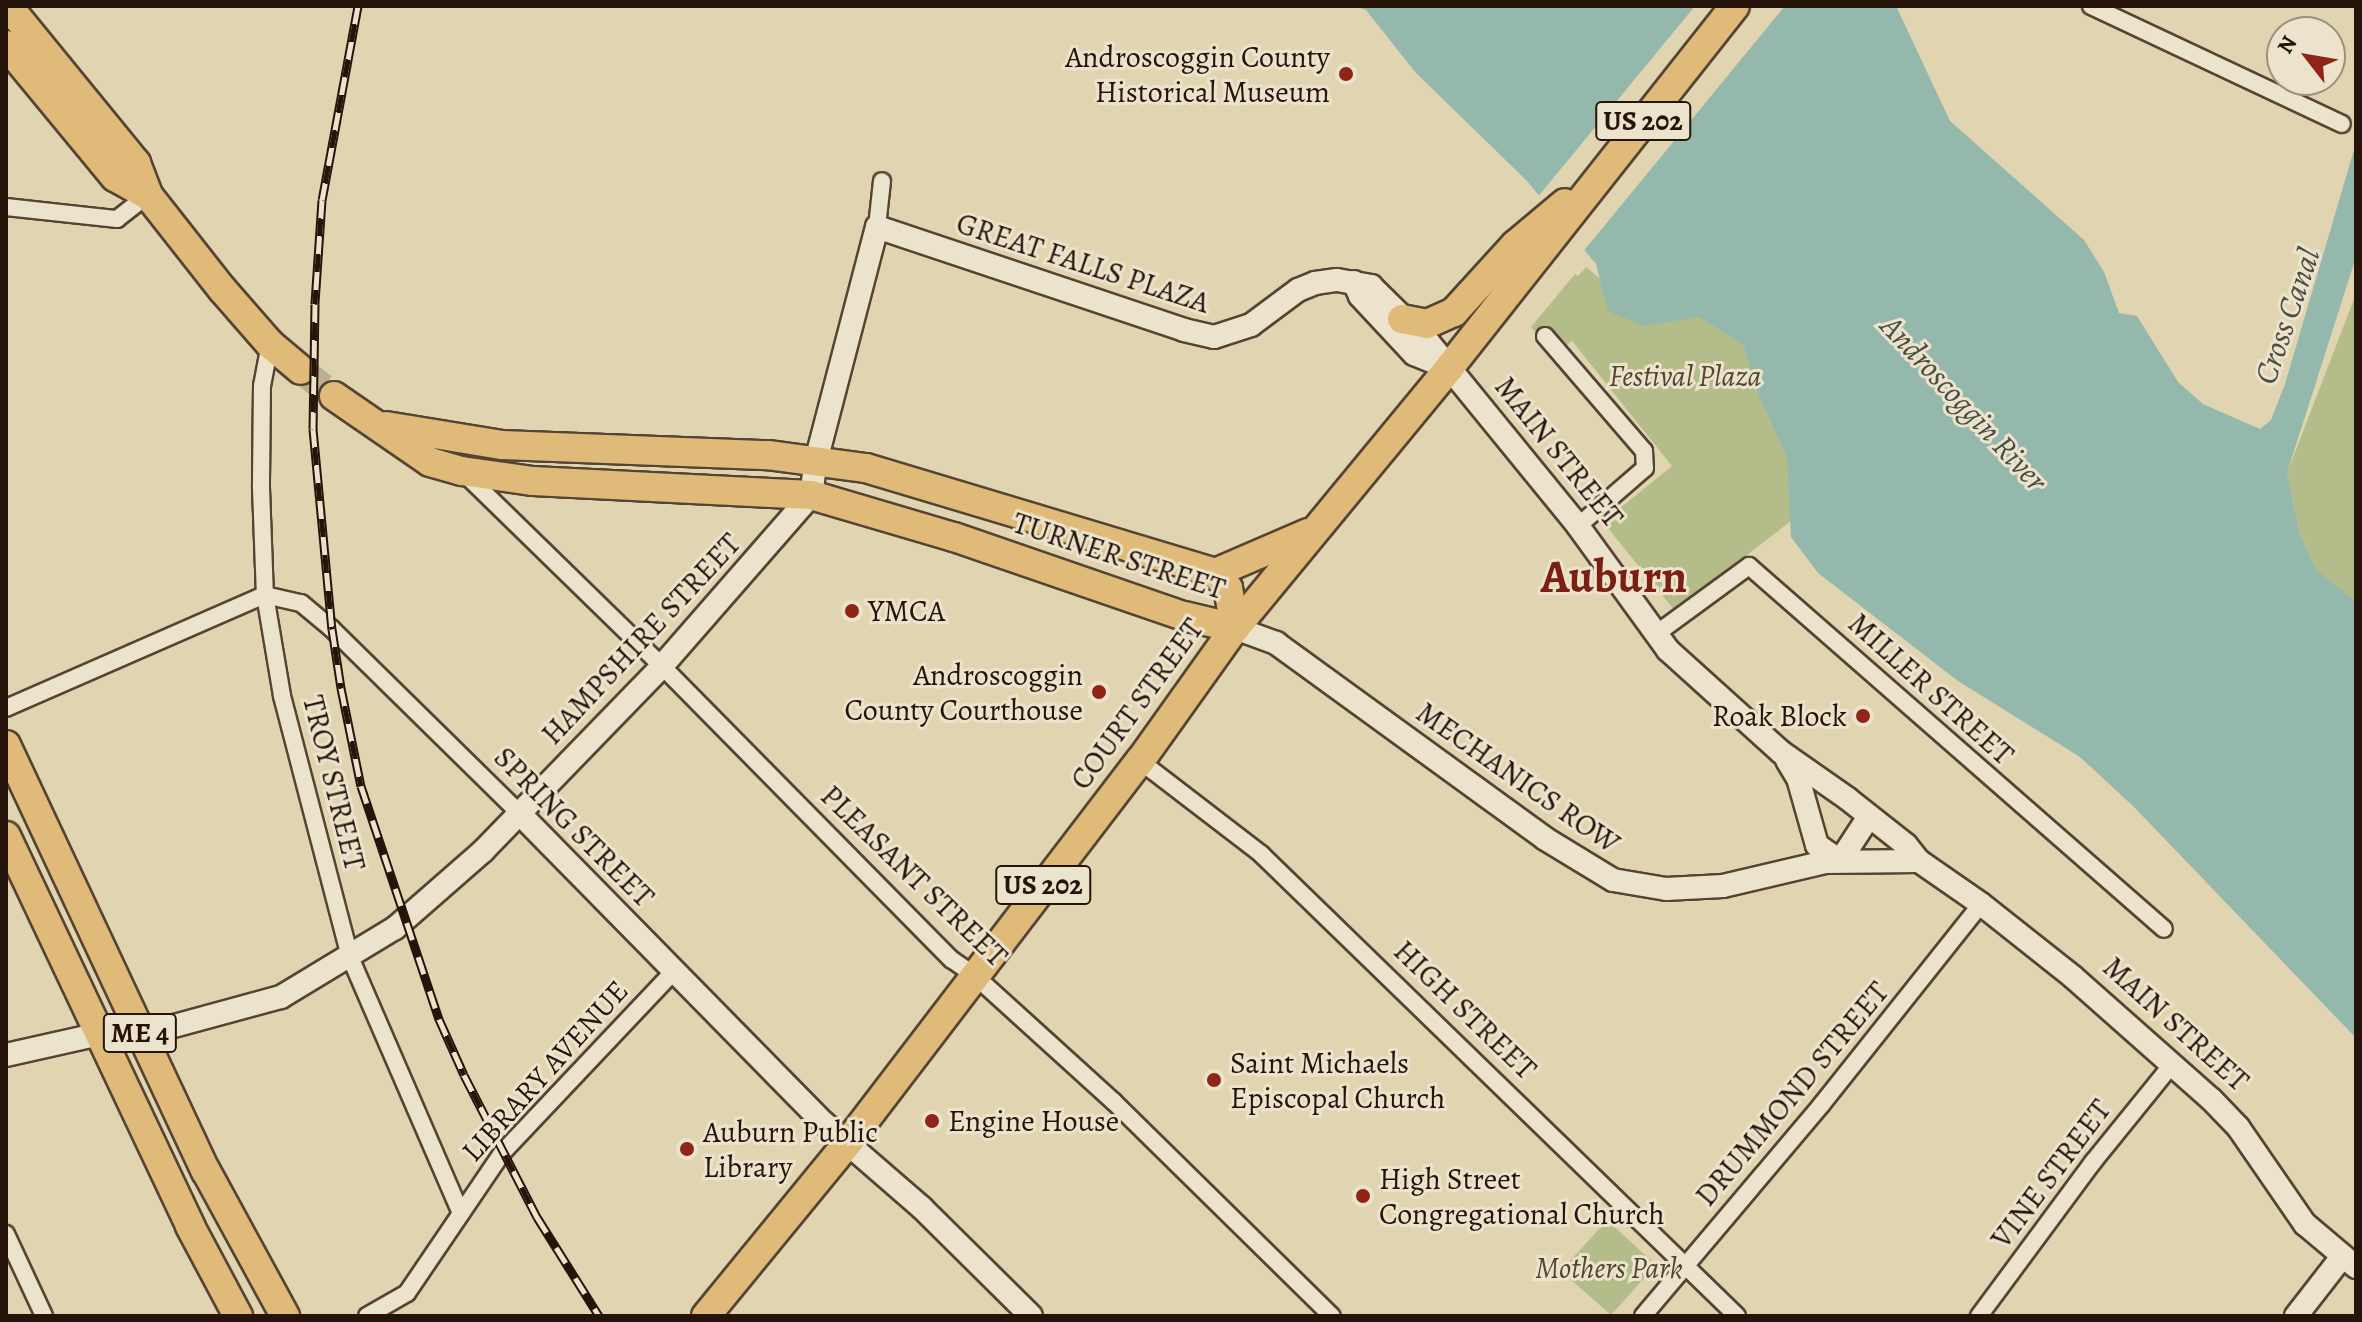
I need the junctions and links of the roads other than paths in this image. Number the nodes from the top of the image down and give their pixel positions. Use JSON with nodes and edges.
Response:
{"nodes":[{"id":1,"x":8,"y":6,"type":"edge"},
{"id":2,"x":1735,"y":6,"type":"edge"},
{"id":3,"x":2091,"y":6,"type":"edge"},
{"id":4,"x":6,"y":45,"type":"edge"},
{"id":5,"x":2342,"y":124,"type":"dead end"},
{"id":6,"x":882,"y":181,"type":"dead end"},
{"id":7,"x":148,"y":195,"type":"junction"},
{"id":8,"x":6,"y":207,"type":"edge"},
{"id":9,"x":877,"y":227,"type":"junction"},
{"id":10,"x":1524,"y":253,"type":"junction"},
{"id":11,"x":1354,"y":282,"type":"junction"},
{"id":12,"x":1402,"y":319,"type":"junction"},
{"id":13,"x":1545,"y":336,"type":"dead end"},
{"id":14,"x":270,"y":344,"type":"junction"},
{"id":15,"x":1449,"y":368,"type":"junction"},
{"id":16,"x":301,"y":370,"type":"tunnel mouth"},
{"id":17,"x":334,"y":396,"type":"tunnel mouth"},
{"id":18,"x":377,"y":424,"type":"junction"},
{"id":19,"x":816,"y":461,"type":"junction"},
{"id":20,"x":462,"y":471,"type":"junction"},
{"id":21,"x":811,"y":495,"type":"junction"},
{"id":22,"x":1578,"y":526,"type":"junction"},
{"id":23,"x":1316,"y":529,"type":"junction"},
{"id":24,"x":1215,"y":573,"type":"junction"},
{"id":25,"x":265,"y":595,"type":"junction"},
{"id":26,"x":1235,"y":628,"type":"junction"},
{"id":27,"x":1656,"y":634,"type":"junction"},
{"id":28,"x":662,"y":666,"type":"junction"},
{"id":29,"x":6,"y":708,"type":"edge"},
{"id":30,"x":6,"y":745,"type":"edge"},
{"id":31,"x":1781,"y":752,"type":"junction"},
{"id":32,"x":1140,"y":761,"type":"junction"},
{"id":33,"x":520,"y":814,"type":"junction"},
{"id":34,"x":1868,"y":818,"type":"junction"},
{"id":35,"x":6,"y":836,"type":"edge"},
{"id":36,"x":1840,"y":861,"type":"junction"},
{"id":37,"x":1919,"y":861,"type":"junction"},
{"id":38,"x":1981,"y":904,"type":"junction"},
{"id":39,"x":2164,"y":929,"type":"dead end"},
{"id":40,"x":350,"y":957,"type":"junction"},
{"id":41,"x":674,"y":971,"type":"junction"},
{"id":42,"x":974,"y":975,"type":"junction"},
{"id":43,"x":100,"y":1034,"type":"junction"},
{"id":44,"x":141,"y":1035,"type":"junction"},
{"id":45,"x":6,"y":1055,"type":"edge"},
{"id":46,"x":2170,"y":1067,"type":"junction"},
{"id":47,"x":849,"y":1141,"type":"junction"},
{"id":48,"x":461,"y":1213,"type":"junction"},
{"id":49,"x":6,"y":1237,"type":"edge"},
{"id":50,"x":2349,"y":1262,"type":"edge"},
{"id":51,"x":1685,"y":1267,"type":"junction"},
{"id":52,"x":717,"y":1312,"type":"edge"},
{"id":53,"x":44,"y":1316,"type":"edge"},
{"id":54,"x":238,"y":1316,"type":"edge"},
{"id":55,"x":285,"y":1316,"type":"edge"},
{"id":56,"x":367,"y":1316,"type":"edge"},
{"id":57,"x":1031,"y":1316,"type":"edge"},
{"id":58,"x":1332,"y":1316,"type":"edge"},
{"id":59,"x":1643,"y":1316,"type":"edge"},
{"id":60,"x":1737,"y":1316,"type":"edge"},
{"id":61,"x":1979,"y":1316,"type":"edge"},
{"id":62,"x":2296,"y":1316,"type":"edge"}],
"edges":[{"from":1,"to":7,"type":"highway"},
{"from":2,"to":10,"type":"highway","name":"COURT STREET","number":"US 202"},
{"from":3,"to":5,"type":"street"},
{"from":4,"to":7,"type":"highway"},
{"from":6,"to":9,"type":"street"},
{"from":7,"to":8,"type":"street"},
{"from":7,"to":14,"type":"highway"},
{"from":9,"to":11,"type":"street","name":"GREAT FALLS PLAZA"},
{"from":9,"to":19,"type":"street"},
{"from":10,"to":12,"type":"highway"},
{"from":10,"to":15,"type":"highway","name":"COURT STREET","number":"US 202"},
{"from":11,"to":12,"type":"street"},
{"from":11,"to":15,"type":"street"},
{"from":12,"to":15,"type":"street"},
{"from":13,"to":22,"type":"street"},
{"from":14,"to":16,"type":"highway"},
{"from":14,"to":25,"type":"street","name":"TROY STREET"},
{"from":15,"to":22,"type":"street","name":"MAIN STREET"},
{"from":15,"to":23,"type":"highway","name":"COURT STREET","number":"US 202"},
{"from":17,"to":18,"type":"highway","name":"TURNER STREET"},
{"from":18,"to":19,"type":"highway","name":"TURNER STREET"},
{"from":18,"to":20,"type":"highway","name":"TURNER STREET"},
{"from":19,"to":21,"type":"street"},
{"from":19,"to":24,"type":"highway","name":"TURNER STREET"},
{"from":20,"to":21,"type":"highway","name":"TURNER STREET"},
{"from":20,"to":28,"type":"street","name":"PLEASANT STREET"},
{"from":21,"to":26,"type":"highway","name":"TURNER STREET"},
{"from":21,"to":28,"type":"street","name":"HAMPSHIRE STREET"},
{"from":22,"to":27,"type":"street","name":"MAIN STREET"},
{"from":23,"to":24,"type":"highway"},
{"from":23,"to":26,"type":"highway","name":"COURT STREET","number":"US 202"},
{"from":24,"to":26,"type":"highway","name":"TURNER STREET"},
{"from":25,"to":29,"type":"street"},
{"from":25,"to":33,"type":"street","name":"SPRING STREET"},
{"from":25,"to":40,"type":"street","name":"TROY STREET"},
{"from":26,"to":32,"type":"highway","name":"COURT STREET","number":"US 202"},
{"from":26,"to":36,"type":"street","name":"MECHANICS ROW"},
{"from":27,"to":31,"type":"street","name":"MAIN STREET"},
{"from":27,"to":39,"type":"street","name":"MILLER STREET"},
{"from":28,"to":33,"type":"street","name":"HAMPSHIRE STREET"},
{"from":28,"to":42,"type":"street","name":"PLEASANT STREET"},
{"from":30,"to":44,"type":"highway","number":"ME 4"},
{"from":31,"to":34,"type":"street","name":"MAIN STREET"},
{"from":31,"to":36,"type":"street","name":"MAIN STREET"},
{"from":32,"to":42,"type":"highway","name":"COURT STREET","number":"US 202"},
{"from":32,"to":51,"type":"street","name":"HIGH STREET"},
{"from":33,"to":40,"type":"street","name":"HAMPSHIRE STREET"},
{"from":33,"to":41,"type":"street","name":"SPRING STREET"},
{"from":34,"to":36,"type":"street"},
{"from":34,"to":37,"type":"street","name":"MAIN STREET"},
{"from":35,"to":43,"type":"highway","number":"ME 4"},
{"from":36,"to":37,"type":"street"},
{"from":37,"to":38,"type":"street","name":"MAIN STREET"},
{"from":38,"to":46,"type":"street","name":"MAIN STREET"},
{"from":38,"to":51,"type":"street","name":"DRUMMOND STREET"},
{"from":40,"to":44,"type":"street","name":"HAMPSHIRE STREET"},
{"from":40,"to":48,"type":"street","name":"TROY STREET"},
{"from":41,"to":47,"type":"street","name":"SPRING STREET"},
{"from":41,"to":48,"type":"street","name":"LIBRARY AVENUE"},
{"from":42,"to":47,"type":"highway","name":"COURT STREET","number":"US 202"},
{"from":42,"to":58,"type":"street","name":"PLEASANT STREET"},
{"from":43,"to":44,"type":"street","name":"HAMPSHIRE STREET"},
{"from":43,"to":45,"type":"street","name":"HAMPSHIRE STREET"},
{"from":43,"to":54,"type":"highway","number":"ME 4"},
{"from":44,"to":55,"type":"highway","number":"ME 4"},
{"from":46,"to":50,"type":"street","name":"MAIN STREET"},
{"from":46,"to":61,"type":"street","name":"VINE STREET"},
{"from":47,"to":52,"type":"highway","name":"COURT STREET","number":"US 202"},
{"from":47,"to":57,"type":"street","name":"SPRING STREET"},
{"from":48,"to":56,"type":"street","name":"LIBRARY AVENUE"},
{"from":49,"to":53,"type":"street"},
{"from":50,"to":62,"type":"street"},
{"from":51,"to":59,"type":"street","name":"DRUMMOND STREET"},
{"from":51,"to":60,"type":"street","name":"HIGH STREET"}]}
